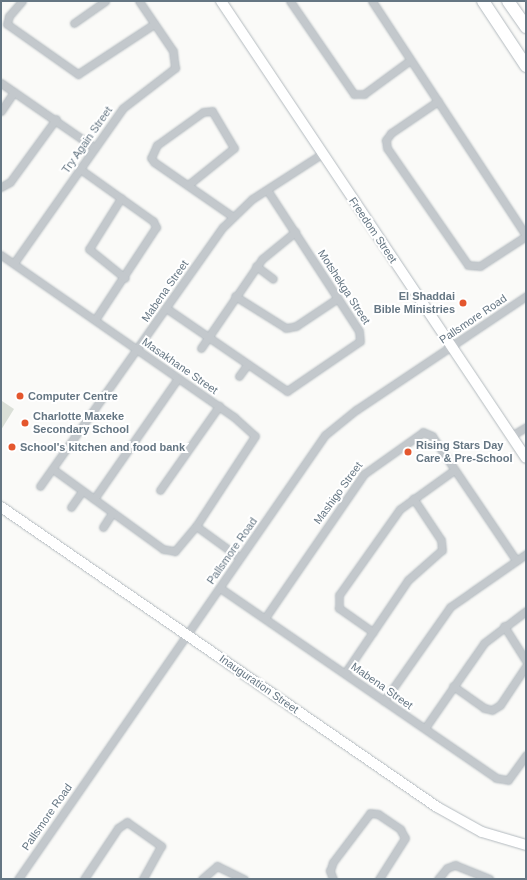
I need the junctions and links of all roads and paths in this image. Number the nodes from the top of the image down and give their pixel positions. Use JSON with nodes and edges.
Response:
{"nodes":[{"id":1,"x":22,"y":1,"type":"edge"},
{"id":2,"x":105,"y":1,"type":"edge"},
{"id":3,"x":139,"y":1,"type":"edge"},
{"id":4,"x":221,"y":1,"type":"edge"},
{"id":5,"x":290,"y":1,"type":"edge"},
{"id":6,"x":372,"y":1,"type":"edge"},
{"id":7,"x":484,"y":1,"type":"edge"},
{"id":8,"x":508,"y":1,"type":"edge"},
{"id":9,"x":74,"y":23,"type":"dead end"},
{"id":10,"x":154,"y":24,"type":"junction"},
{"id":11,"x":526,"y":27,"type":"edge"},
{"id":12,"x":409,"y":61,"type":"junction"},
{"id":13,"x":526,"y":66,"type":"edge"},
{"id":14,"x":1,"y":83,"type":"edge"},
{"id":15,"x":14,"y":92,"type":"junction"},
{"id":16,"x":438,"y":100,"type":"junction"},
{"id":17,"x":1,"y":111,"type":"edge"},
{"id":18,"x":56,"y":119,"type":"junction"},
{"id":19,"x":94,"y":148,"type":"junction"},
{"id":20,"x":323,"y":153,"type":"junction"},
{"id":21,"x":80,"y":169,"type":"junction"},
{"id":22,"x":188,"y":185,"type":"junction"},
{"id":23,"x":1,"y":188,"type":"edge"},
{"id":24,"x":267,"y":190,"type":"junction"},
{"id":25,"x":121,"y":198,"type":"junction"},
{"id":26,"x":232,"y":216,"type":"junction"},
{"id":27,"x":295,"y":232,"type":"junction"},
{"id":28,"x":526,"y":235,"type":"edge"},
{"id":29,"x":1,"y":255,"type":"edge"},
{"id":30,"x":14,"y":264,"type":"junction"},
{"id":31,"x":256,"y":266,"type":"junction"},
{"id":32,"x":125,"y":278,"type":"junction"},
{"id":33,"x":273,"y":279,"type":"dead end"},
{"id":34,"x":235,"y":296,"type":"junction"},
{"id":35,"x":526,"y":296,"type":"edge"},
{"id":36,"x":338,"y":298,"type":"junction"},
{"id":37,"x":166,"y":308,"type":"junction"},
{"id":38,"x":95,"y":320,"type":"junction"},
{"id":39,"x":208,"y":337,"type":"junction"},
{"id":40,"x":452,"y":346,"type":"junction"},
{"id":41,"x":201,"y":348,"type":"dead end"},
{"id":42,"x":138,"y":350,"type":"junction"},
{"id":43,"x":247,"y":365,"type":"junction"},
{"id":44,"x":239,"y":376,"type":"dead end"},
{"id":45,"x":178,"y":378,"type":"junction"},
{"id":46,"x":219,"y":406,"type":"junction"},
{"id":47,"x":526,"y":427,"type":"edge"},
{"id":48,"x":511,"y":436,"type":"junction"},
{"id":49,"x":526,"y":458,"type":"edge"},
{"id":50,"x":53,"y":469,"type":"junction"},
{"id":51,"x":454,"y":470,"type":"junction"},
{"id":52,"x":40,"y":486,"type":"dead end"},
{"id":53,"x":160,"y":490,"type":"dead end"},
{"id":54,"x":82,"y":491,"type":"junction"},
{"id":55,"x":413,"y":498,"type":"junction"},
{"id":56,"x":94,"y":500,"type":"junction"},
{"id":57,"x":71,"y":506,"type":"dead end"},
{"id":58,"x":1,"y":507,"type":"edge"},
{"id":59,"x":112,"y":513,"type":"junction"},
{"id":60,"x":196,"y":526,"type":"junction"},
{"id":61,"x":103,"y":527,"type":"dead end"},
{"id":62,"x":526,"y":554,"type":"edge"},
{"id":63,"x":240,"y":558,"type":"junction"},
{"id":64,"x":516,"y":560,"type":"junction"},
{"id":65,"x":220,"y":588,"type":"junction"},
{"id":66,"x":526,"y":611,"type":"edge"},
{"id":67,"x":265,"y":618,"type":"junction"},
{"id":68,"x":504,"y":626,"type":"junction"},
{"id":69,"x":373,"y":632,"type":"junction"},
{"id":70,"x":187,"y":634,"type":"junction"},
{"id":71,"x":526,"y":661,"type":"edge"},
{"id":72,"x":526,"y":666,"type":"edge"},
{"id":73,"x":345,"y":673,"type":"junction"},
{"id":74,"x":453,"y":686,"type":"junction"},
{"id":75,"x":384,"y":701,"type":"junction"},
{"id":76,"x":425,"y":728,"type":"junction"},
{"id":77,"x":526,"y":755,"type":"edge"},
{"id":78,"x":526,"y":845,"type":"edge"},
{"id":79,"x":18,"y":879,"type":"edge"},
{"id":80,"x":84,"y":879,"type":"edge"},
{"id":81,"x":143,"y":879,"type":"edge"},
{"id":82,"x":202,"y":879,"type":"edge"},
{"id":83,"x":244,"y":879,"type":"edge"},
{"id":84,"x":333,"y":879,"type":"edge"},
{"id":85,"x":380,"y":879,"type":"edge"},
{"id":86,"x":438,"y":879,"type":"edge"},
{"id":87,"x":489,"y":879,"type":"edge"}],
"edges":[{"from":1,"to":10,"type":"street"},
{"from":2,"to":9,"type":"street"},
{"from":3,"to":10,"type":"street","name":"Try Again Street"},
{"from":4,"to":20,"type":"street","name":"Freedom Street"},
{"from":5,"to":12,"type":"street"},
{"from":6,"to":12,"type":"street"},
{"from":7,"to":13,"type":"main road"},
{"from":8,"to":11,"type":"main road"},
{"from":10,"to":19,"type":"street","name":"Try Again Street"},
{"from":12,"to":16,"type":"street"},
{"from":14,"to":15,"type":"street"},
{"from":15,"to":17,"type":"street"},
{"from":15,"to":18,"type":"street"},
{"from":16,"to":28,"type":"street"},
{"from":16,"to":28,"type":"street"},
{"from":18,"to":19,"type":"street"},
{"from":18,"to":23,"type":"street"},
{"from":19,"to":21,"type":"street","name":"Try Again Street"},
{"from":20,"to":24,"type":"street","name":"Mabena Street"},
{"from":20,"to":40,"type":"street","name":"Freedom Street"},
{"from":21,"to":25,"type":"street"},
{"from":21,"to":30,"type":"street","name":"Try Again Street"},
{"from":22,"to":22,"type":"street"},
{"from":22,"to":26,"type":"street"},
{"from":24,"to":26,"type":"street","name":"Mabena Street"},
{"from":24,"to":27,"type":"street","name":"Motshekga Street"},
{"from":25,"to":32,"type":"street"},
{"from":25,"to":32,"type":"street"},
{"from":26,"to":37,"type":"street","name":"Mabena Street"},
{"from":27,"to":31,"type":"street"},
{"from":27,"to":36,"type":"street","name":"Motshekga Street"},
{"from":29,"to":30,"type":"street","name":"Masakhane Street"},
{"from":30,"to":38,"type":"street","name":"Masakhane Street"},
{"from":31,"to":33,"type":"street"},
{"from":31,"to":34,"type":"street"},
{"from":32,"to":38,"type":"street"},
{"from":34,"to":36,"type":"street"},
{"from":34,"to":39,"type":"street"},
{"from":35,"to":40,"type":"street","name":"Pallsmore Road"},
{"from":36,"to":43,"type":"street","name":"Motshekga Street"},
{"from":37,"to":39,"type":"street","name":"Motshekga Street"},
{"from":37,"to":42,"type":"street","name":"Mabena Street"},
{"from":38,"to":42,"type":"street","name":"Masakhane Street"},
{"from":39,"to":41,"type":"street"},
{"from":39,"to":43,"type":"street","name":"Motshekga Street"},
{"from":40,"to":48,"type":"street","name":"Freedom Street"},
{"from":40,"to":63,"type":"street","name":"Pallsmore Road"},
{"from":42,"to":45,"type":"street","name":"Masakhane Street"},
{"from":42,"to":50,"type":"street","name":"Mabena Street"},
{"from":43,"to":44,"type":"street"},
{"from":45,"to":46,"type":"street","name":"Masakhane Street"},
{"from":45,"to":56,"type":"street"},
{"from":46,"to":53,"type":"street"},
{"from":46,"to":60,"type":"street","name":"Masakhane Street"},
{"from":47,"to":48,"type":"street"},
{"from":48,"to":49,"type":"street","name":"Freedom Street"},
{"from":50,"to":52,"type":"street","name":"Mabena Street"},
{"from":50,"to":54,"type":"street"},
{"from":51,"to":55,"type":"street"},
{"from":51,"to":64,"type":"street","name":"Mashigo Street"},
{"from":51,"to":67,"type":"street","name":"Mashigo Street"},
{"from":54,"to":56,"type":"street"},
{"from":54,"to":57,"type":"street"},
{"from":55,"to":69,"type":"street"},
{"from":55,"to":69,"type":"street"},
{"from":56,"to":59,"type":"street"},
{"from":58,"to":70,"type":"street","name":"Inauguration Street"},
{"from":59,"to":60,"type":"street","name":"Masakhane Street"},
{"from":59,"to":61,"type":"street"},
{"from":60,"to":63,"type":"street"},
{"from":62,"to":64,"type":"street"},
{"from":63,"to":65,"type":"street","name":"Pallsmore Road"},
{"from":64,"to":75,"type":"street"},
{"from":65,"to":67,"type":"street","name":"Mabena Street"},
{"from":65,"to":70,"type":"street","name":"Pallsmore Road"},
{"from":66,"to":68,"type":"street"},
{"from":67,"to":73,"type":"street","name":"Mabena Street"},
{"from":68,"to":71,"type":"street"},
{"from":68,"to":74,"type":"street"},
{"from":69,"to":73,"type":"street"},
{"from":70,"to":78,"type":"street","name":"Inauguration Street"},
{"from":70,"to":79,"type":"street","name":"Pallsmore Road"},
{"from":72,"to":74,"type":"street"},
{"from":73,"to":75,"type":"street","name":"Mabena Street"},
{"from":74,"to":76,"type":"street"},
{"from":75,"to":76,"type":"street","name":"Mabena Street"},
{"from":76,"to":77,"type":"street","name":"Mabena Street"},
{"from":80,"to":81,"type":"street"},
{"from":82,"to":83,"type":"street"},
{"from":84,"to":85,"type":"street"},
{"from":86,"to":87,"type":"street"}]}
